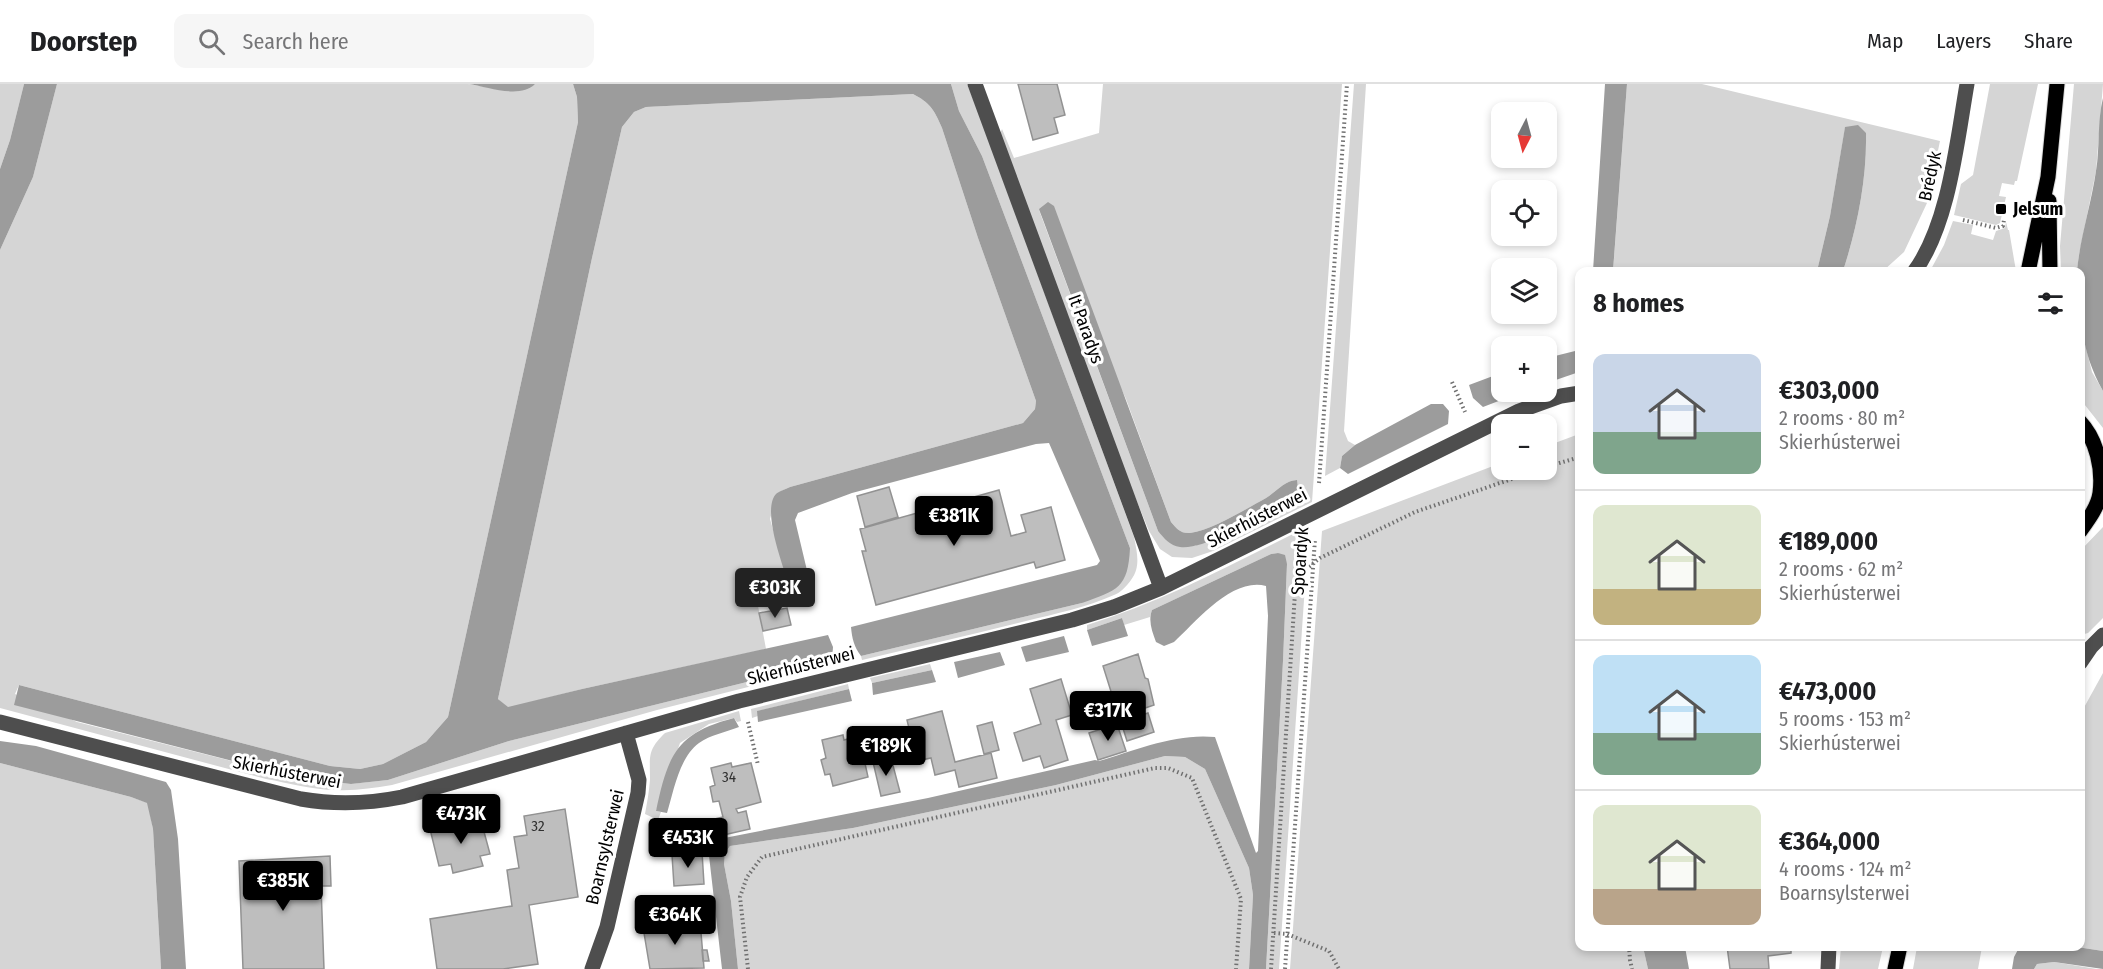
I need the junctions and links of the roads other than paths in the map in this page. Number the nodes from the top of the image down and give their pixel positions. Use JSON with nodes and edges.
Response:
{"nodes":[{"id":1,"x":975,"y":84,"type":"edge"},
{"id":2,"x":1968,"y":84,"type":"edge"},
{"id":3,"x":2057,"y":84,"type":"edge"},
{"id":4,"x":2048,"y":177,"type":"junction"},
{"id":5,"x":1917,"y":267,"type":"edge"},
{"id":6,"x":2029,"y":267,"type":"edge"},
{"id":7,"x":2050,"y":267,"type":"edge"},
{"id":8,"x":1575,"y":394,"type":"edge"},
{"id":9,"x":2085,"y":429,"type":"edge"},
{"id":10,"x":2102,"y":494,"type":"edge"},
{"id":11,"x":2085,"y":525,"type":"edge"},
{"id":12,"x":1161,"y":588,"type":"junction"},
{"id":13,"x":2103,"y":635,"type":"edge"},
{"id":14,"x":2085,"y":656,"type":"edge"},
{"id":15,"x":0,"y":722,"type":"edge"},
{"id":16,"x":626,"y":733,"type":"junction"},
{"id":17,"x":1829,"y":951,"type":"edge"},
{"id":18,"x":1898,"y":951,"type":"edge"},
{"id":19,"x":592,"y":969,"type":"edge"},
{"id":20,"x":1828,"y":969,"type":"edge"},
{"id":21,"x":1895,"y":969,"type":"edge"}],
"edges":[{"from":1,"to":12,"type":"street","name":"It Paradys"},
{"from":2,"to":5,"type":"street","name":"Brédyk"},
{"from":3,"to":4,"type":"main road"},
{"from":4,"to":6,"type":"main road"},
{"from":4,"to":7,"type":"main road"},
{"from":8,"to":12,"type":"street","name":"Skierhústerwei"},
{"from":9,"to":10,"type":"main road"},
{"from":10,"to":11,"type":"main road"},
{"from":12,"to":16,"type":"street","name":"Skierhústerwei"},
{"from":13,"to":14,"type":"street"},
{"from":15,"to":16,"type":"street","name":"Skierhústerwei"},
{"from":16,"to":19,"type":"street","name":"Boarnsylsterwei"},
{"from":17,"to":20,"type":"street"},
{"from":18,"to":21,"type":"main road"}]}
